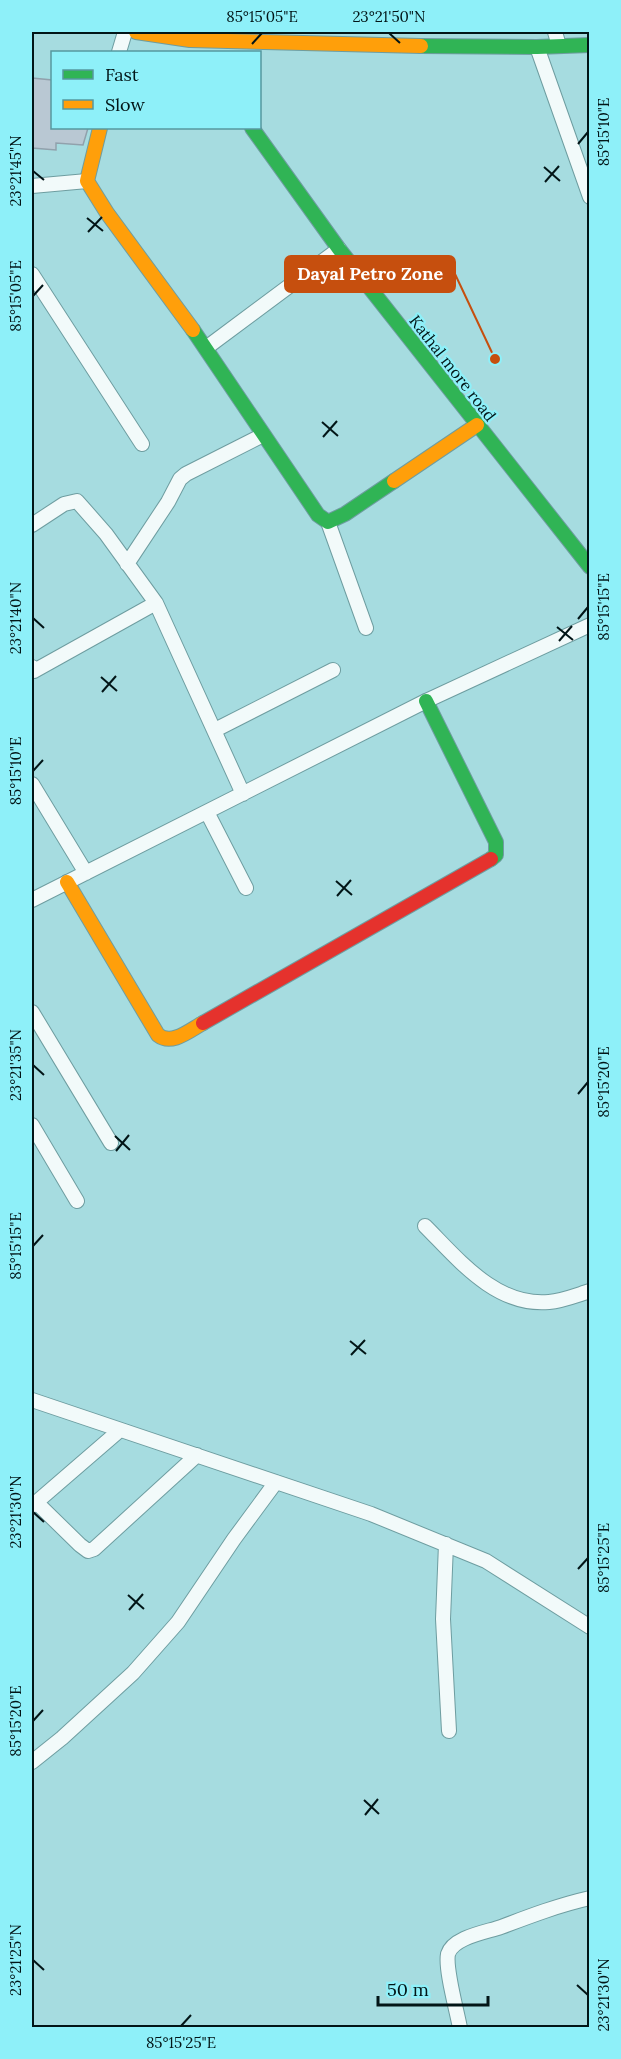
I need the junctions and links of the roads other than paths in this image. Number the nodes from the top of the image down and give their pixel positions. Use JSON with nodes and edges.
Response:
{"nodes":[{"id":1,"x":125,"y":32,"type":"edge"},
{"id":2,"x":136,"y":32,"type":"edge"},
{"id":3,"x":354,"y":32,"type":"edge"},
{"id":4,"x":363,"y":32,"type":"edge"},
{"id":5,"x":380,"y":32,"type":"edge"},
{"id":6,"x":555,"y":32,"type":"edge"},
{"id":7,"x":186,"y":36,"type":"edge"},
{"id":8,"x":590,"y":45,"type":"edge"},
{"id":9,"x":559,"y":46,"type":"junction"},
{"id":10,"x":537,"y":47,"type":"junction"},
{"id":11,"x":119,"y":51,"type":"edge"},
{"id":12,"x":198,"y":51,"type":"edge"},
{"id":13,"x":100,"y":129,"type":"edge"},
{"id":14,"x":253,"y":129,"type":"edge"},
{"id":15,"x":87,"y":181,"type":"junction"},
{"id":16,"x":32,"y":186,"type":"edge"},
{"id":17,"x":590,"y":197,"type":"edge"},
{"id":18,"x":339,"y":249,"type":"junction"},
{"id":19,"x":32,"y":274,"type":"edge"},
{"id":20,"x":206,"y":348,"type":"junction"},
{"id":21,"x":477,"y":424,"type":"junction"},
{"id":22,"x":263,"y":435,"type":"junction"},
{"id":23,"x":142,"y":444,"type":"dead end"},
{"id":24,"x":328,"y":522,"type":"junction"},
{"id":25,"x":32,"y":525,"type":"edge"},
{"id":26,"x":128,"y":564,"type":"junction"},
{"id":27,"x":590,"y":567,"type":"edge"},
{"id":28,"x":156,"y":603,"type":"junction"},
{"id":29,"x":590,"y":625,"type":"edge"},
{"id":30,"x":366,"y":628,"type":"dead end"},
{"id":31,"x":333,"y":670,"type":"dead end"},
{"id":32,"x":32,"y":671,"type":"edge"},
{"id":33,"x":426,"y":701,"type":"junction"},
{"id":34,"x":215,"y":730,"type":"junction"},
{"id":35,"x":32,"y":784,"type":"edge"},
{"id":36,"x":243,"y":794,"type":"junction"},
{"id":37,"x":207,"y":812,"type":"junction"},
{"id":38,"x":86,"y":873,"type":"junction"},
{"id":39,"x":67,"y":882,"type":"junction"},
{"id":40,"x":246,"y":888,"type":"dead end"},
{"id":41,"x":32,"y":900,"type":"edge"},
{"id":42,"x":32,"y":1012,"type":"edge"},
{"id":43,"x":32,"y":1125,"type":"edge"},
{"id":44,"x":111,"y":1143,"type":"dead end"},
{"id":45,"x":77,"y":1200,"type":"dead end"},
{"id":46,"x":425,"y":1226,"type":"dead end"},
{"id":47,"x":590,"y":1291,"type":"edge"},
{"id":48,"x":32,"y":1400,"type":"edge"},
{"id":49,"x":120,"y":1430,"type":"junction"},
{"id":50,"x":197,"y":1455,"type":"junction"},
{"id":51,"x":276,"y":1482,"type":"junction"},
{"id":52,"x":34,"y":1504,"type":"edge"},
{"id":53,"x":446,"y":1544,"type":"junction"},
{"id":54,"x":590,"y":1627,"type":"edge"},
{"id":55,"x":449,"y":1731,"type":"dead end"},
{"id":56,"x":32,"y":1762,"type":"edge"},
{"id":57,"x":590,"y":1898,"type":"edge"},
{"id":58,"x":460,"y":2028,"type":"edge"}],
"edges":[{"from":1,"to":11,"type":"street"},
{"from":2,"to":7,"type":"street"},
{"from":3,"to":4,"type":"street"},
{"from":4,"to":5,"type":"street"},
{"from":6,"to":9,"type":"street"},
{"from":7,"to":10,"type":"street"},
{"from":7,"to":12,"type":"street"},
{"from":8,"to":9,"type":"street"},
{"from":9,"to":10,"type":"street"},
{"from":10,"to":17,"type":"street"},
{"from":13,"to":15,"type":"street"},
{"from":14,"to":18,"type":"street","name":"Kathal more road"},
{"from":15,"to":16,"type":"street"},
{"from":15,"to":20,"type":"street"},
{"from":18,"to":20,"type":"street"},
{"from":18,"to":21,"type":"street","name":"Kathal more road"},
{"from":19,"to":23,"type":"street"},
{"from":20,"to":22,"type":"street"},
{"from":21,"to":24,"type":"street"},
{"from":21,"to":27,"type":"street","name":"Kathal more road"},
{"from":22,"to":24,"type":"street"},
{"from":22,"to":26,"type":"street"},
{"from":24,"to":30,"type":"street"},
{"from":25,"to":26,"type":"street"},
{"from":26,"to":28,"type":"street"},
{"from":28,"to":32,"type":"street"},
{"from":28,"to":34,"type":"street"},
{"from":29,"to":33,"type":"street"},
{"from":31,"to":34,"type":"street"},
{"from":33,"to":36,"type":"street"},
{"from":33,"to":39,"type":"street"},
{"from":34,"to":36,"type":"street"},
{"from":35,"to":38,"type":"street"},
{"from":36,"to":37,"type":"street"},
{"from":37,"to":38,"type":"street"},
{"from":37,"to":40,"type":"street"},
{"from":38,"to":39,"type":"street"},
{"from":39,"to":41,"type":"street"},
{"from":42,"to":44,"type":"street"},
{"from":43,"to":45,"type":"street"},
{"from":46,"to":47,"type":"street"},
{"from":48,"to":49,"type":"street"},
{"from":49,"to":50,"type":"street"},
{"from":49,"to":52,"type":"street"},
{"from":50,"to":51,"type":"street"},
{"from":50,"to":52,"type":"street"},
{"from":51,"to":53,"type":"street"},
{"from":51,"to":56,"type":"street"},
{"from":53,"to":54,"type":"street"},
{"from":53,"to":55,"type":"street"},
{"from":57,"to":58,"type":"street"}]}
